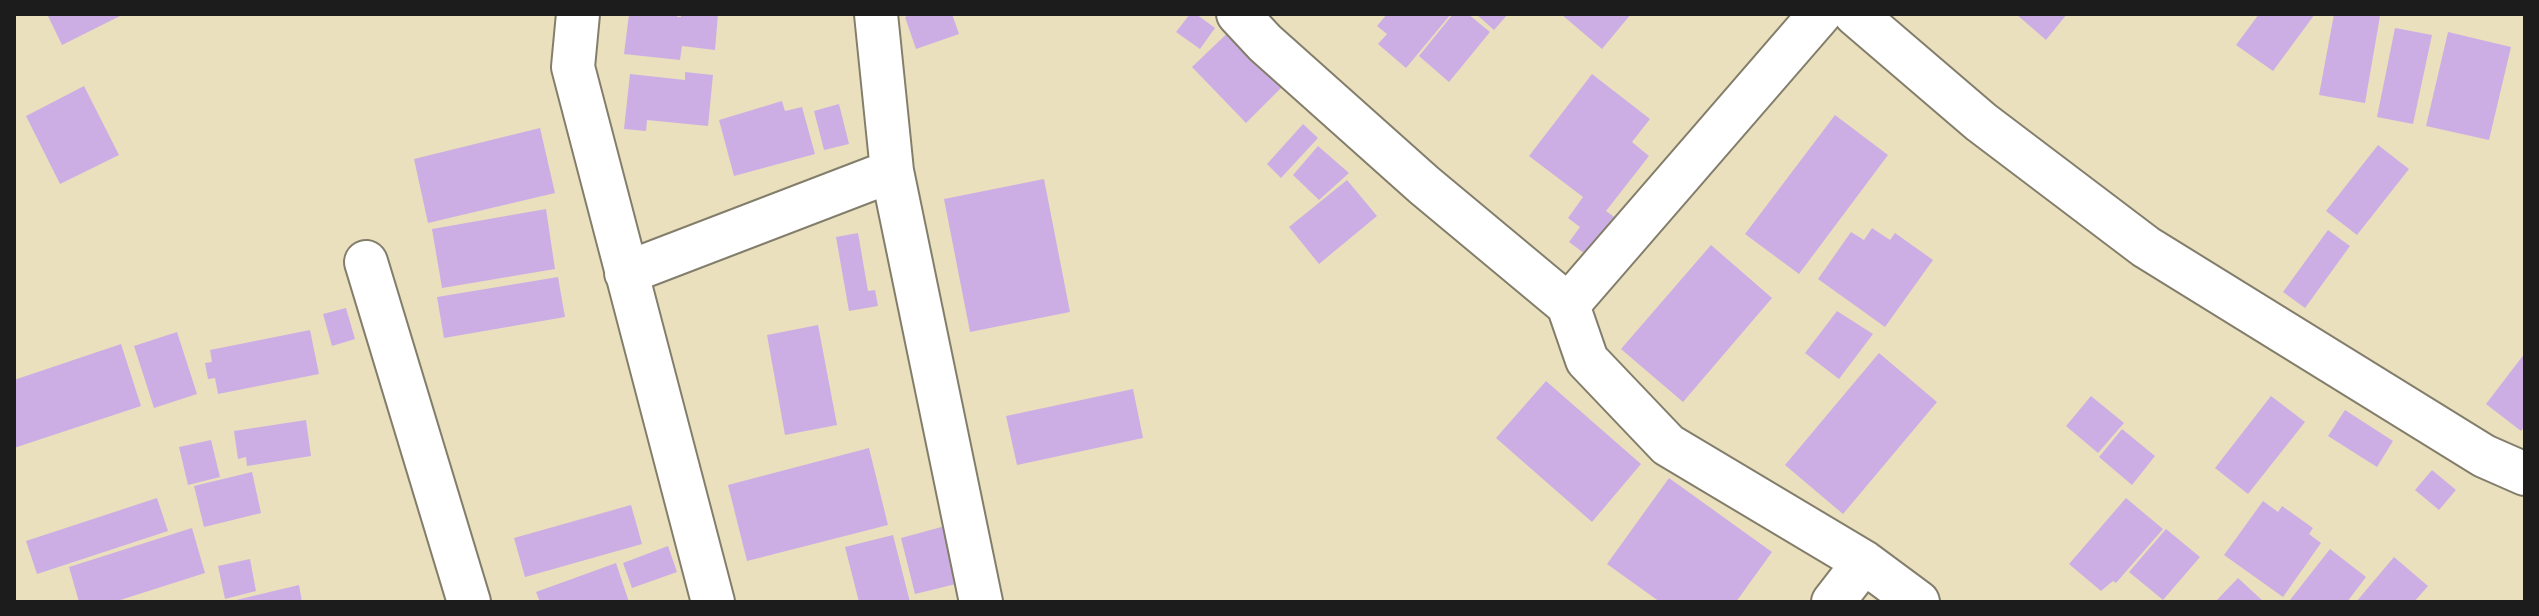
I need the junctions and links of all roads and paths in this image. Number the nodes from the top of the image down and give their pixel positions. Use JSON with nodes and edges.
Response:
{"nodes":[{"id":1,"x":578,"y":14,"type":"edge"},
{"id":2,"x":876,"y":14,"type":"edge"},
{"id":3,"x":1238,"y":14,"type":"edge"},
{"id":4,"x":1820,"y":14,"type":"edge"},
{"id":5,"x":1855,"y":14,"type":"edge"},
{"id":6,"x":892,"y":171,"type":"junction"},
{"id":7,"x":366,"y":262,"type":"dead end"},
{"id":8,"x":626,"y":273,"type":"junction"},
{"id":9,"x":1568,"y":305,"type":"junction"},
{"id":10,"x":2525,"y":474,"type":"edge"},
{"id":11,"x":1864,"y":562,"type":"junction"},
{"id":12,"x":469,"y":602,"type":"edge"},
{"id":13,"x":713,"y":602,"type":"edge"},
{"id":14,"x":981,"y":602,"type":"edge"},
{"id":15,"x":1833,"y":602,"type":"edge"},
{"id":16,"x":1918,"y":602,"type":"edge"}],
"edges":[{"from":1,"to":8,"type":"street"},
{"from":2,"to":6,"type":"street"},
{"from":3,"to":9,"type":"street"},
{"from":4,"to":9,"type":"street"},
{"from":5,"to":10,"type":"street"},
{"from":6,"to":8,"type":"street"},
{"from":6,"to":14,"type":"street"},
{"from":7,"to":12,"type":"street"},
{"from":8,"to":13,"type":"street"},
{"from":9,"to":11,"type":"street"},
{"from":11,"to":15,"type":"street"},
{"from":11,"to":16,"type":"street"}]}
